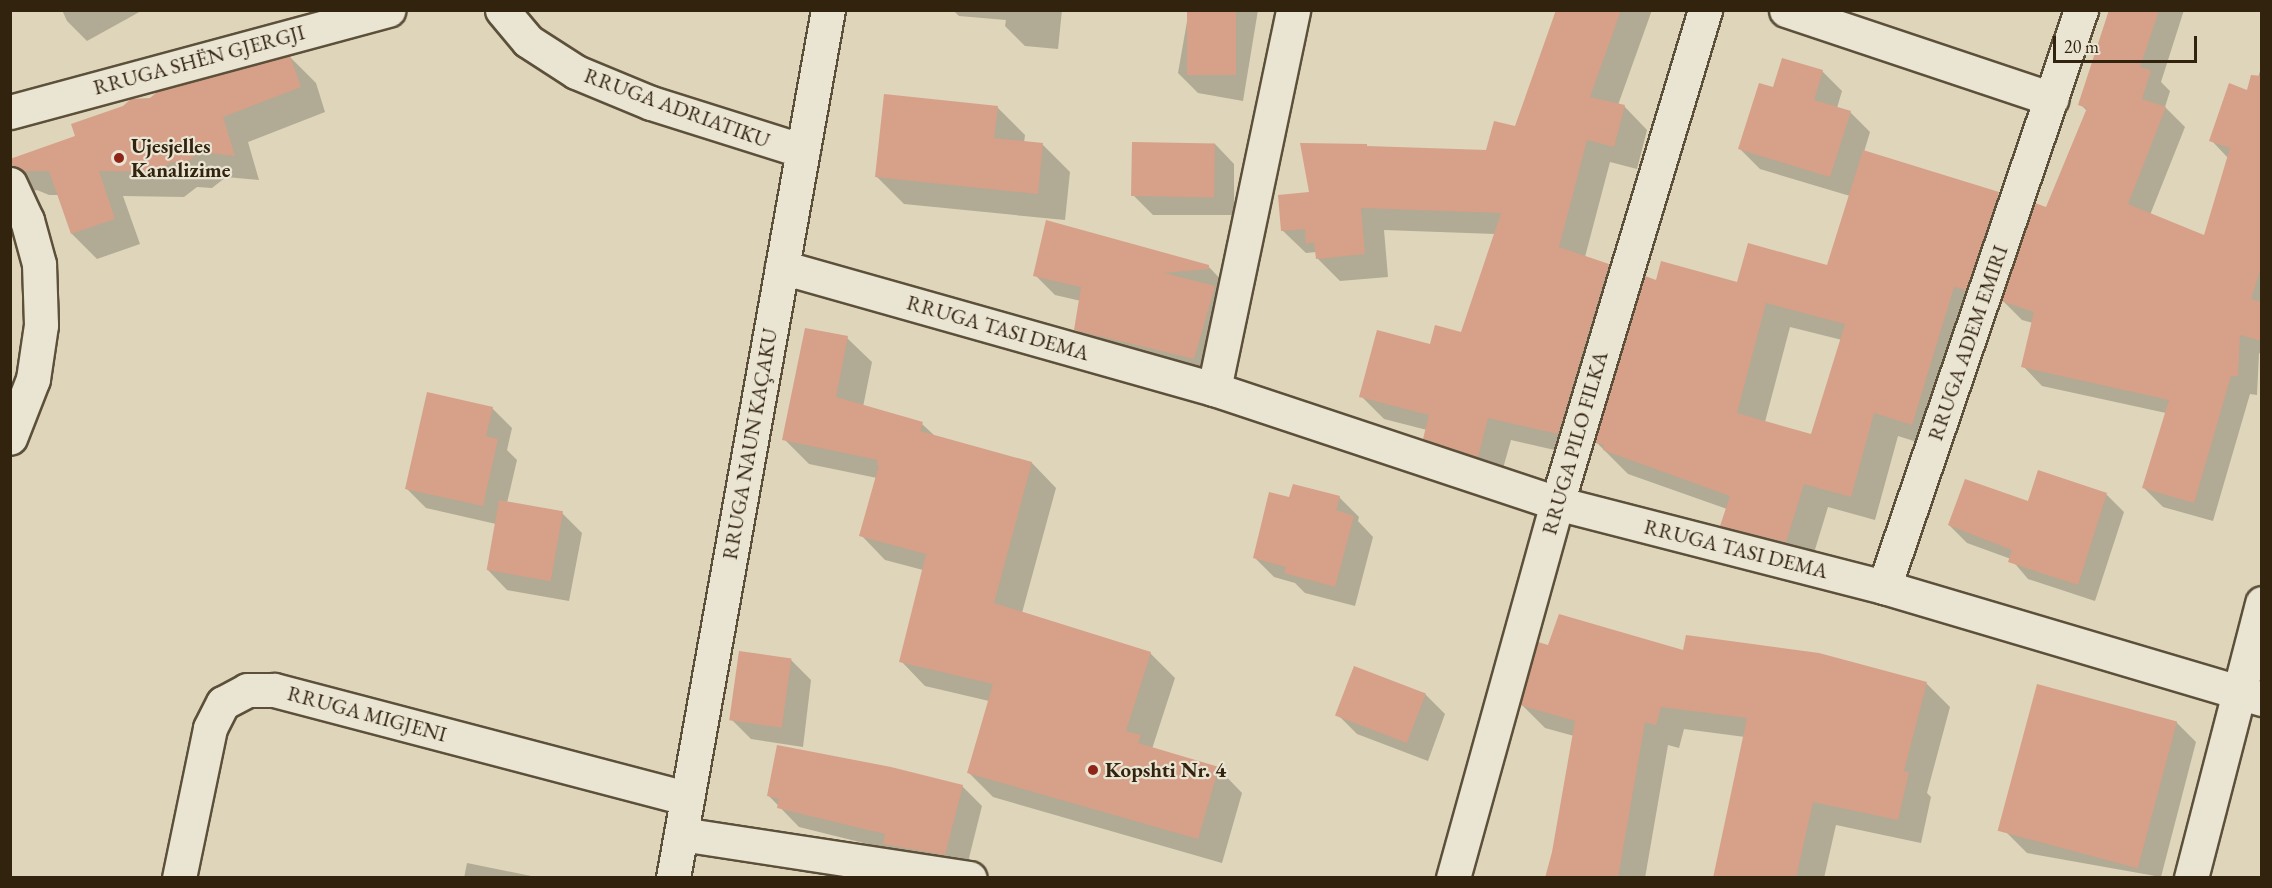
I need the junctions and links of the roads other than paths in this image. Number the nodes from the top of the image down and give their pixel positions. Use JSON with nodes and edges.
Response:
{"nodes":[{"id":1,"x":388,"y":10,"type":"edge"},
{"id":2,"x":502,"y":10,"type":"edge"},
{"id":3,"x":828,"y":10,"type":"edge"},
{"id":4,"x":1293,"y":10,"type":"edge"},
{"id":5,"x":1705,"y":10,"type":"edge"},
{"id":6,"x":1786,"y":10,"type":"edge"},
{"id":7,"x":2081,"y":10,"type":"edge"},
{"id":8,"x":2052,"y":99,"type":"junction"},
{"id":9,"x":10,"y":112,"type":"edge"},
{"id":10,"x":803,"y":151,"type":"junction"},
{"id":11,"x":10,"y":183,"type":"edge"},
{"id":12,"x":782,"y":267,"type":"junction"},
{"id":13,"x":1214,"y":390,"type":"junction"},
{"id":14,"x":10,"y":438,"type":"edge"},
{"id":15,"x":1557,"y":503,"type":"junction"},
{"id":16,"x":1884,"y":587,"type":"junction"},
{"id":17,"x":2262,"y":603,"type":"edge"},
{"id":18,"x":2250,"y":695,"type":"edge"},
{"id":19,"x":687,"y":798,"type":"junction"},
{"id":20,"x":681,"y":834,"type":"junction"},
{"id":21,"x":180,"y":878,"type":"edge"},
{"id":22,"x":673,"y":878,"type":"edge"},
{"id":23,"x":970,"y":878,"type":"edge"},
{"id":24,"x":1453,"y":878,"type":"edge"},
{"id":25,"x":2191,"y":878,"type":"edge"}],
"edges":[{"from":1,"to":9,"type":"street","name":"RRUGA SHËN GJERGJI"},
{"from":2,"to":10,"type":"street","name":"RRUGA ADRIATIKU"},
{"from":3,"to":10,"type":"street","name":"RRUGA NAUN KAÇAKU"},
{"from":4,"to":13,"type":"street"},
{"from":5,"to":15,"type":"street","name":"RRUGA PILO FILKA"},
{"from":6,"to":8,"type":"street"},
{"from":7,"to":8,"type":"street","name":"RRUGA ADEM EMIRI"},
{"from":8,"to":16,"type":"street","name":"RRUGA ADEM EMIRI"},
{"from":10,"to":12,"type":"street","name":"RRUGA NAUN KAÇAKU"},
{"from":11,"to":14,"type":"street"},
{"from":12,"to":13,"type":"street","name":"RRUGA TASI DEMA"},
{"from":12,"to":19,"type":"street","name":"RRUGA NAUN KAÇAKU"},
{"from":13,"to":15,"type":"street","name":"RRUGA TASI DEMA"},
{"from":15,"to":16,"type":"street","name":"RRUGA TASI DEMA"},
{"from":15,"to":24,"type":"street","name":"RRUGA PILO FILKA"},
{"from":16,"to":18,"type":"street","name":"RRUGA TASI DEMA"},
{"from":17,"to":18,"type":"street"},
{"from":18,"to":25,"type":"street"},
{"from":19,"to":20,"type":"street","name":"RRUGA NAUN KAÇAKU"},
{"from":19,"to":21,"type":"street","name":"RRUGA MIGJENI"},
{"from":20,"to":22,"type":"street","name":"RRUGA NAUN KAÇAKU"},
{"from":20,"to":23,"type":"street"}]}
